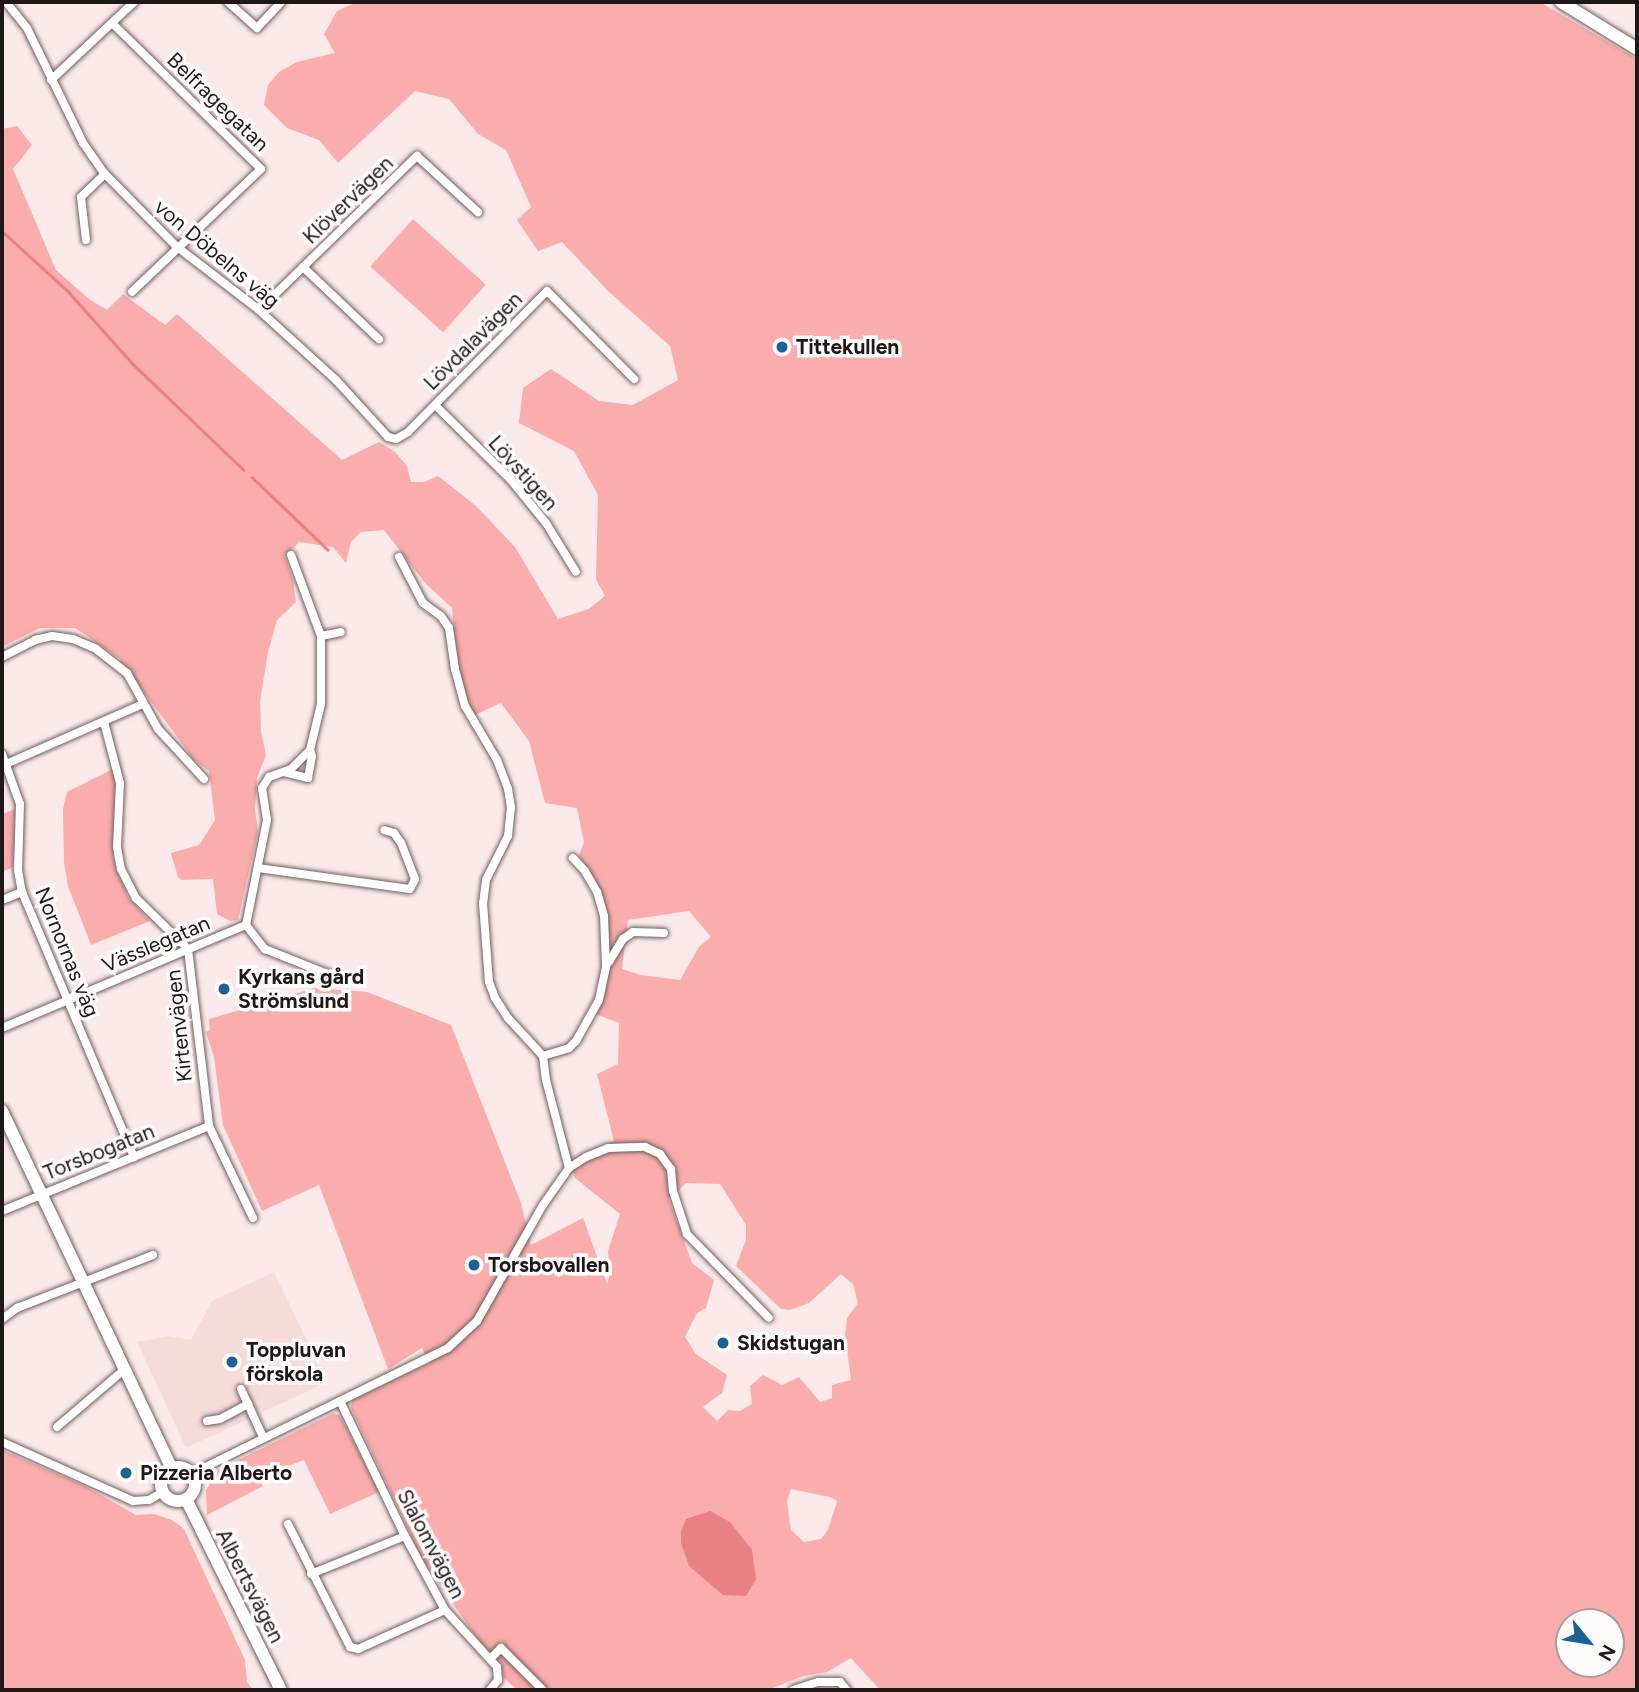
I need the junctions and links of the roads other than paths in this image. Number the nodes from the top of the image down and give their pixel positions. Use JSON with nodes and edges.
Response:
{"nodes":[{"id":1,"x":6,"y":2,"type":"edge"},
{"id":2,"x":134,"y":2,"type":"edge"},
{"id":3,"x":228,"y":2,"type":"edge"},
{"id":4,"x":281,"y":2,"type":"edge"},
{"id":5,"x":1561,"y":2,"type":"edge"},
{"id":6,"x":113,"y":24,"type":"junction"},
{"id":7,"x":1637,"y":49,"type":"edge"},
{"id":8,"x":51,"y":80,"type":"junction"},
{"id":9,"x":105,"y":174,"type":"junction"},
{"id":10,"x":478,"y":212,"type":"dead end"},
{"id":11,"x":86,"y":240,"type":"dead end"},
{"id":12,"x":176,"y":246,"type":"junction"},
{"id":13,"x":303,"y":267,"type":"junction"},
{"id":14,"x":132,"y":292,"type":"dead end"},
{"id":15,"x":259,"y":310,"type":"junction"},
{"id":16,"x":379,"y":339,"type":"dead end"},
{"id":17,"x":634,"y":379,"type":"dead end"},
{"id":18,"x":435,"y":405,"type":"junction"},
{"id":19,"x":392,"y":439,"type":"joint"},
{"id":20,"x":291,"y":555,"type":"dead end"},
{"id":21,"x":399,"y":557,"type":"dead end"},
{"id":22,"x":576,"y":572,"type":"dead end"},
{"id":23,"x":341,"y":632,"type":"dead end"},
{"id":24,"x":321,"y":636,"type":"junction"},
{"id":25,"x":2,"y":657,"type":"edge"},
{"id":26,"x":143,"y":704,"type":"junction"},
{"id":27,"x":104,"y":722,"type":"junction"},
{"id":28,"x":310,"y":750,"type":"junction"},
{"id":29,"x":2,"y":754,"type":"edge"},
{"id":30,"x":6,"y":764,"type":"junction"},
{"id":31,"x":284,"y":772,"type":"junction"},
{"id":32,"x":204,"y":779,"type":"dead end"},
{"id":33,"x":384,"y":830,"type":"dead end"},
{"id":34,"x":573,"y":858,"type":"dead end"},
{"id":35,"x":258,"y":868,"type":"junction"},
{"id":36,"x":22,"y":892,"type":"junction"},
{"id":37,"x":2,"y":901,"type":"edge"},
{"id":38,"x":246,"y":925,"type":"junction"},
{"id":39,"x":664,"y":933,"type":"dead end"},
{"id":40,"x":188,"y":949,"type":"junction"},
{"id":41,"x":606,"y":966,"type":"junction"},
{"id":42,"x":330,"y":975,"type":"dead end"},
{"id":43,"x":67,"y":1000,"type":"junction"},
{"id":44,"x":2,"y":1028,"type":"edge"},
{"id":45,"x":543,"y":1056,"type":"junction"},
{"id":46,"x":2,"y":1111,"type":"edge"},
{"id":47,"x":209,"y":1126,"type":"junction"},
{"id":48,"x":134,"y":1157,"type":"junction"},
{"id":49,"x":569,"y":1168,"type":"junction"},
{"id":50,"x":42,"y":1195,"type":"junction"},
{"id":51,"x":2,"y":1211,"type":"edge"},
{"id":52,"x":253,"y":1218,"type":"dead end"},
{"id":53,"x":153,"y":1255,"type":"dead end"},
{"id":54,"x":84,"y":1282,"type":"junction"},
{"id":55,"x":769,"y":1318,"type":"dead end"},
{"id":56,"x":2,"y":1319,"type":"edge"},
{"id":57,"x":125,"y":1369,"type":"junction"},
{"id":58,"x":241,"y":1389,"type":"dead end"},
{"id":59,"x":341,"y":1401,"type":"junction"},
{"id":60,"x":248,"y":1404,"type":"junction"},
{"id":61,"x":207,"y":1422,"type":"dead end"},
{"id":62,"x":57,"y":1427,"type":"dead end"},
{"id":63,"x":263,"y":1437,"type":"junction"},
{"id":64,"x":2,"y":1442,"type":"edge"},
{"id":65,"x":172,"y":1469,"type":"junction"},
{"id":66,"x":191,"y":1474,"type":"junction"},
{"id":67,"x":163,"y":1492,"type":"junction"},
{"id":68,"x":186,"y":1499,"type":"junction"},
{"id":69,"x":288,"y":1524,"type":"dead end"},
{"id":70,"x":405,"y":1536,"type":"junction"},
{"id":71,"x":312,"y":1574,"type":"junction"},
{"id":72,"x":444,"y":1610,"type":"junction"},
{"id":73,"x":491,"y":1658,"type":"junction"},
{"id":74,"x":281,"y":1690,"type":"edge"},
{"id":75,"x":490,"y":1690,"type":"edge"},
{"id":76,"x":543,"y":1690,"type":"edge"},
{"id":77,"x":793,"y":1690,"type":"edge"},
{"id":78,"x":847,"y":1690,"type":"edge"}],
"edges":[{"from":1,"to":8,"type":"street","name":"von Döbelns väg"},
{"from":2,"to":6,"type":"street"},
{"from":3,"to":4,"type":"street"},
{"from":5,"to":7,"type":"street"},
{"from":6,"to":8,"type":"street"},
{"from":6,"to":12,"type":"street","name":"Belfragegatan"},
{"from":8,"to":9,"type":"street","name":"von Döbelns väg"},
{"from":9,"to":11,"type":"street"},
{"from":9,"to":12,"type":"street","name":"von Döbelns väg"},
{"from":10,"to":13,"type":"street","name":"Klövervägen"},
{"from":12,"to":14,"type":"street","name":"Belfragegatan"},
{"from":12,"to":15,"type":"street","name":"von Döbelns väg"},
{"from":13,"to":15,"type":"street","name":"Klövervägen"},
{"from":13,"to":16,"type":"street","name":"Klövervägen"},
{"from":15,"to":19,"type":"street","name":"von Döbelns väg"},
{"from":17,"to":18,"type":"street","name":"Lövdalavägen"},
{"from":18,"to":19,"type":"street","name":"Lövdalavägen"},
{"from":18,"to":22,"type":"street","name":"Lövstigen"},
{"from":20,"to":24,"type":"street"},
{"from":21,"to":45,"type":"street"},
{"from":23,"to":24,"type":"street"},
{"from":24,"to":28,"type":"street"},
{"from":25,"to":26,"type":"street"},
{"from":26,"to":27,"type":"street"},
{"from":26,"to":32,"type":"street"},
{"from":27,"to":30,"type":"street"},
{"from":27,"to":40,"type":"street","name":"Kirtenvägen"},
{"from":28,"to":31,"type":"street"},
{"from":28,"to":31,"type":"street"},
{"from":29,"to":30,"type":"street","name":"Nornornas väg"},
{"from":30,"to":36,"type":"street","name":"Nornornas väg"},
{"from":31,"to":35,"type":"street"},
{"from":33,"to":35,"type":"street"},
{"from":34,"to":41,"type":"street"},
{"from":35,"to":38,"type":"street"},
{"from":36,"to":37,"type":"street"},
{"from":36,"to":43,"type":"street","name":"Nornornas väg"},
{"from":38,"to":40,"type":"street","name":"Vässlegatan"},
{"from":38,"to":42,"type":"street"},
{"from":39,"to":41,"type":"street"},
{"from":40,"to":43,"type":"street","name":"Vässlegatan"},
{"from":40,"to":47,"type":"street","name":"Kirtenvägen"},
{"from":41,"to":45,"type":"street"},
{"from":43,"to":44,"type":"street","name":"Vässlegatan"},
{"from":43,"to":48,"type":"street","name":"Nornornas väg"},
{"from":45,"to":49,"type":"street"},
{"from":46,"to":50,"type":"street"},
{"from":47,"to":48,"type":"street","name":"Torsbogatan"},
{"from":47,"to":52,"type":"street","name":"Kirtenvägen"},
{"from":48,"to":50,"type":"street","name":"Torsbogatan"},
{"from":49,"to":55,"type":"street"},
{"from":49,"to":59,"type":"street"},
{"from":50,"to":51,"type":"street","name":"Torsbogatan"},
{"from":50,"to":54,"type":"street"},
{"from":53,"to":54,"type":"street"},
{"from":54,"to":56,"type":"street"},
{"from":54,"to":57,"type":"street"},
{"from":57,"to":62,"type":"street"},
{"from":57,"to":65,"type":"street"},
{"from":58,"to":60,"type":"street"},
{"from":59,"to":63,"type":"street"},
{"from":59,"to":70,"type":"street","name":"Slalomvägen"},
{"from":60,"to":61,"type":"street"},
{"from":60,"to":63,"type":"street"},
{"from":63,"to":66,"type":"street"},
{"from":64,"to":67,"type":"street"},
{"from":65,"to":66,"type":"street"},
{"from":65,"to":67,"type":"street"},
{"from":66,"to":68,"type":"street"},
{"from":67,"to":68,"type":"street"},
{"from":68,"to":74,"type":"street","name":"Albertsvägen"},
{"from":69,"to":71,"type":"street"},
{"from":70,"to":71,"type":"street"},
{"from":70,"to":72,"type":"street","name":"Slalomvägen"},
{"from":71,"to":72,"type":"street"},
{"from":72,"to":73,"type":"street","name":"Slalomvägen"},
{"from":73,"to":75,"type":"street"},
{"from":73,"to":76,"type":"street"},
{"from":77,"to":78,"type":"street"}]}
